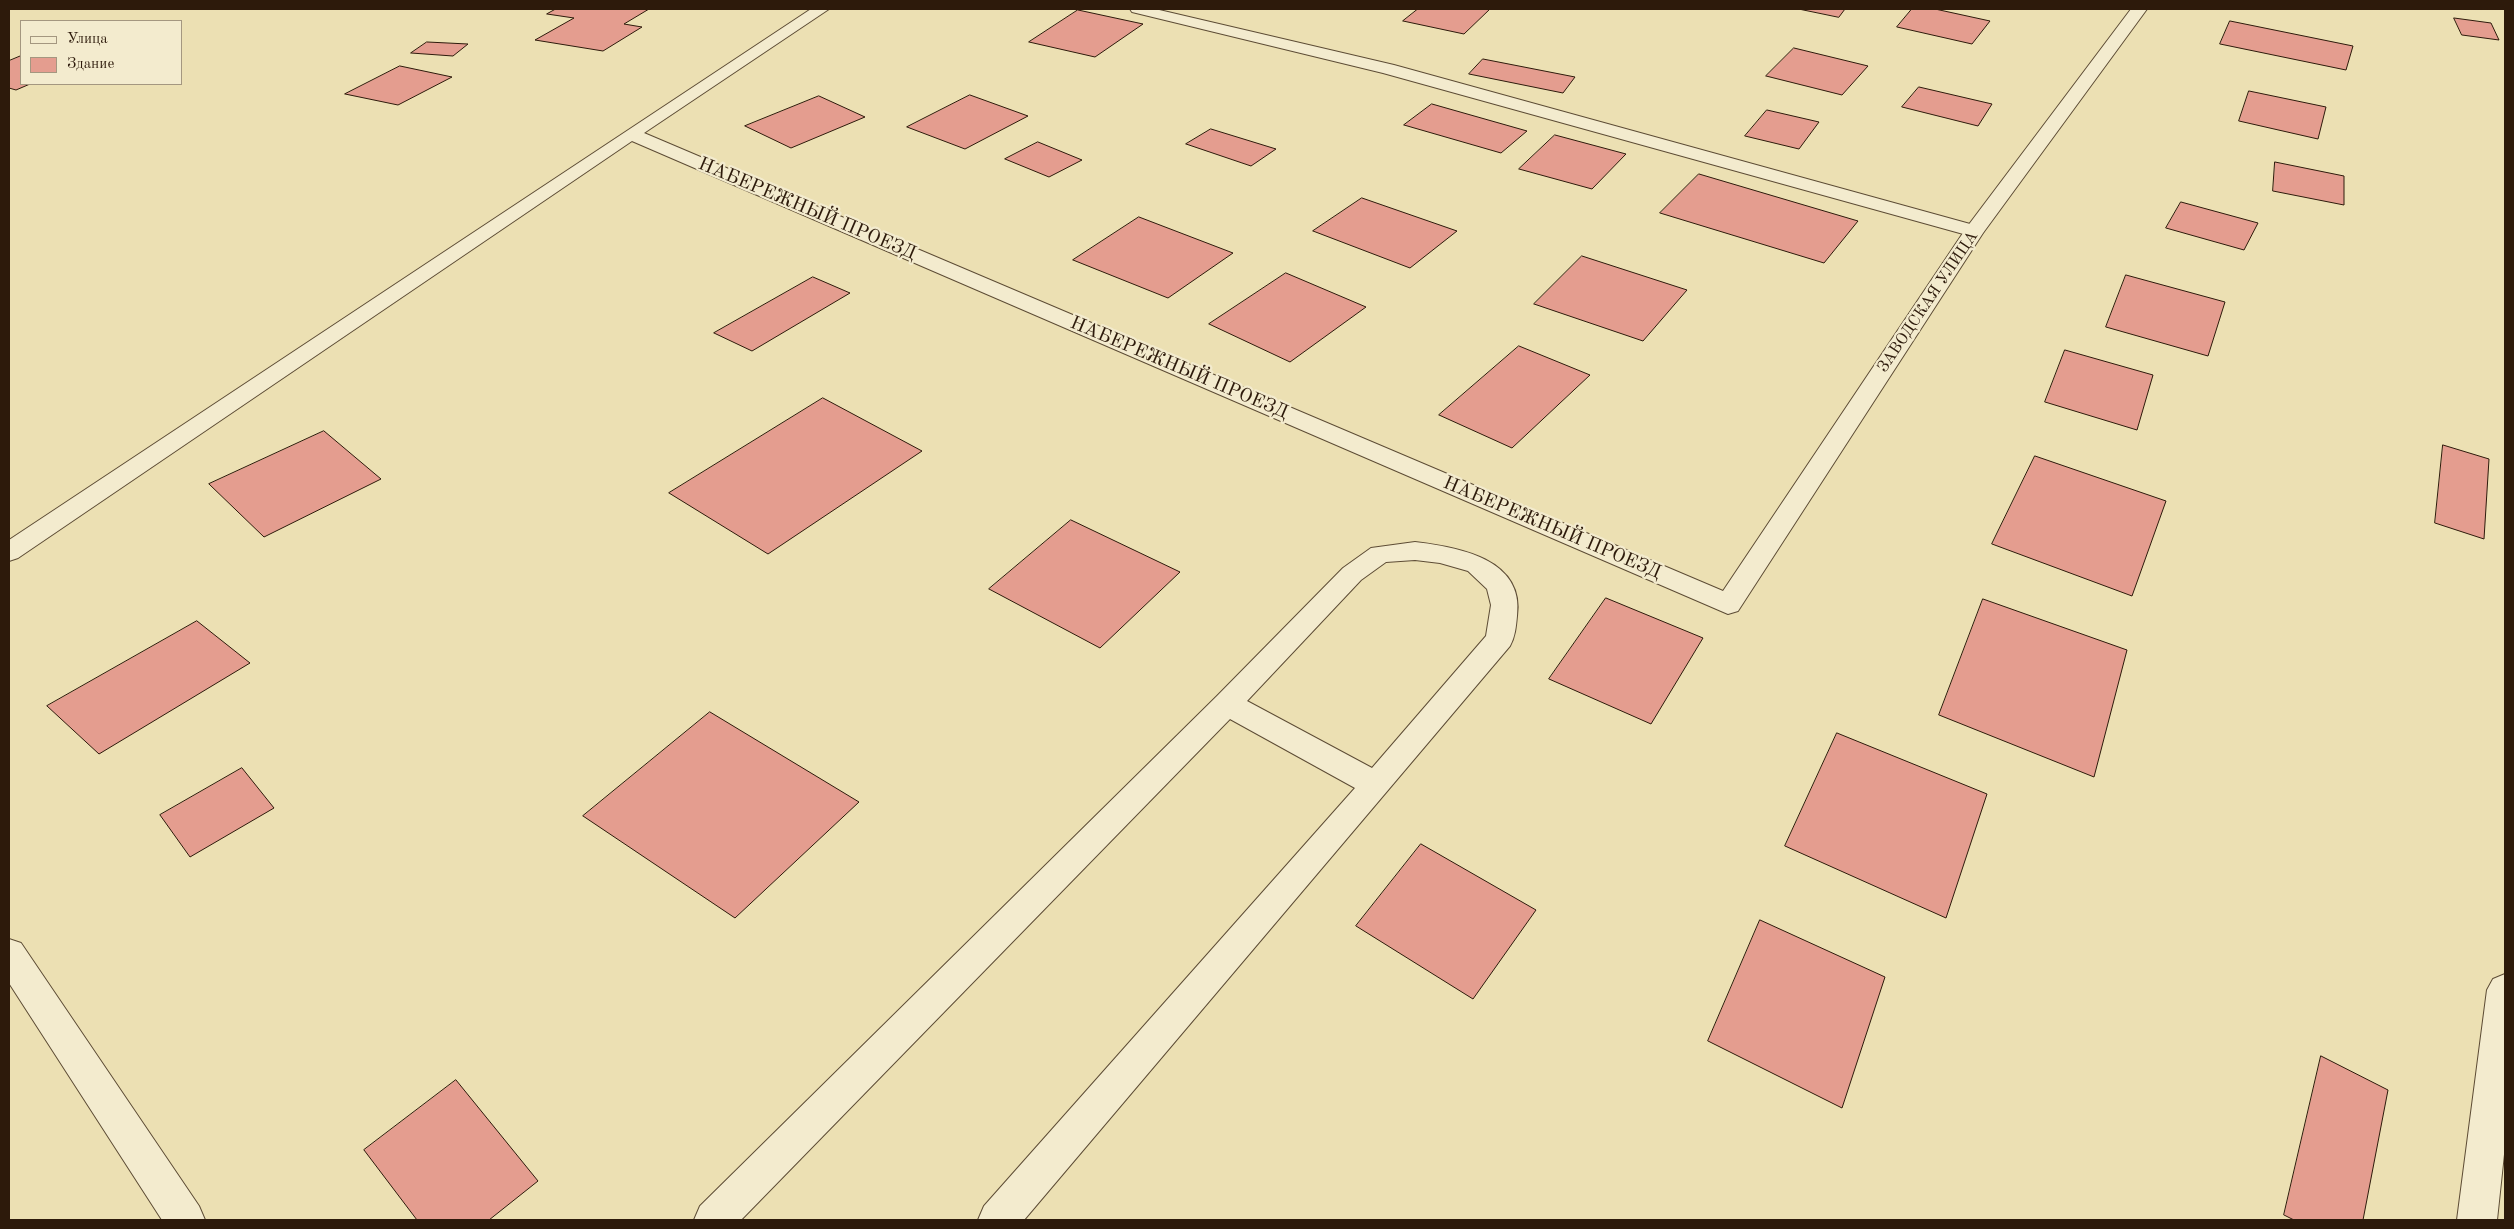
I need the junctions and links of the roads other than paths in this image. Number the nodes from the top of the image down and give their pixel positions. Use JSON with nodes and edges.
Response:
{"nodes":[{"id":1,"x":821,"y":9,"type":"edge"},
{"id":2,"x":1137,"y":9,"type":"edge"},
{"id":3,"x":2140,"y":9,"type":"edge"},
{"id":4,"x":631,"y":134,"type":"junction"},
{"id":5,"x":1974,"y":231,"type":"junction"},
{"id":6,"x":9,"y":552,"type":"edge"},
{"id":7,"x":1728,"y":604,"type":"joint"},
{"id":8,"x":1227,"y":704,"type":"junction"},
{"id":9,"x":1376,"y":785,"type":"junction"},
{"id":10,"x":9,"y":954,"type":"edge"},
{"id":11,"x":2505,"y":990,"type":"edge"},
{"id":12,"x":173,"y":1215,"type":"edge"},
{"id":13,"x":714,"y":1220,"type":"edge"},
{"id":14,"x":998,"y":1220,"type":"edge"},
{"id":15,"x":2477,"y":1220,"type":"edge"}],
"edges":[{"from":1,"to":4,"type":"street"},
{"from":2,"to":5,"type":"street"},
{"from":3,"to":5,"type":"street","name":"ЗАВОДСКАЯ УЛИЦА"},
{"from":4,"to":6,"type":"street"},
{"from":4,"to":7,"type":"street","name":"НАБЕРЕЖНЫЙ ПРОЕЗД"},
{"from":5,"to":7,"type":"street","name":"ЗАВОДСКАЯ УЛИЦА"},
{"from":8,"to":9,"type":"street"},
{"from":8,"to":9,"type":"street"},
{"from":8,"to":13,"type":"street"},
{"from":9,"to":14,"type":"street"},
{"from":10,"to":12,"type":"street"},
{"from":11,"to":15,"type":"street"}]}
